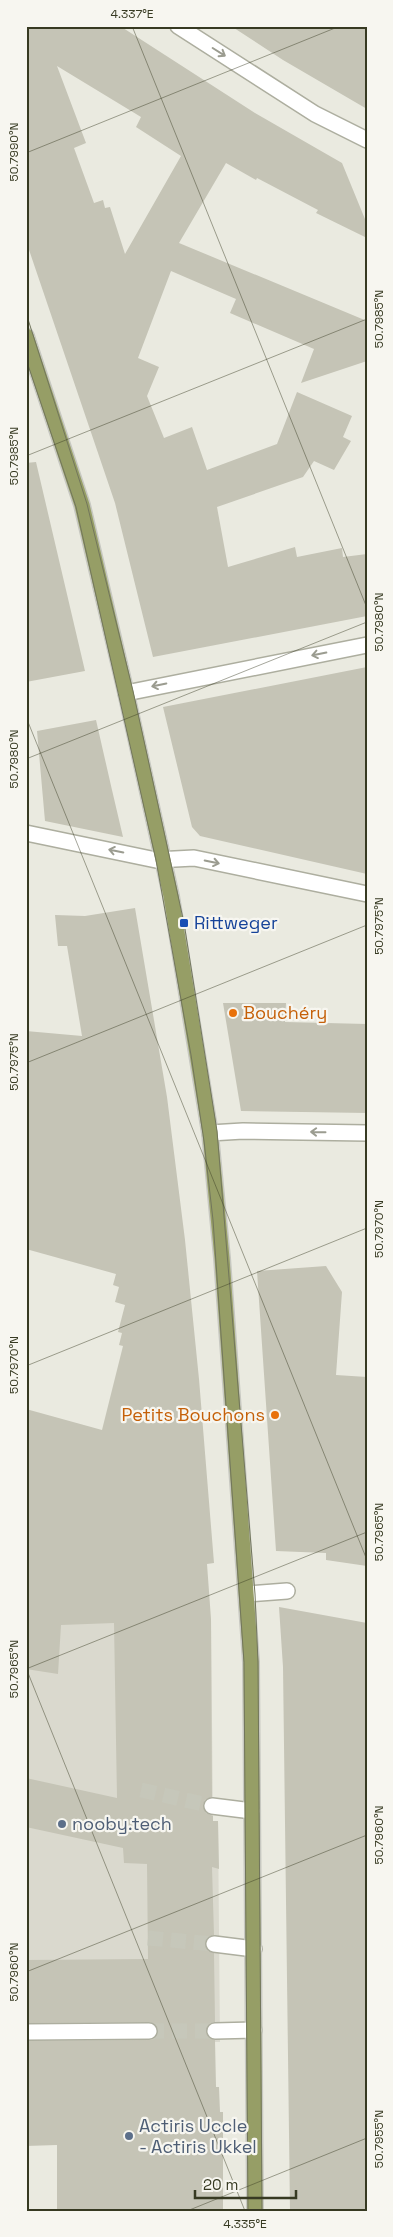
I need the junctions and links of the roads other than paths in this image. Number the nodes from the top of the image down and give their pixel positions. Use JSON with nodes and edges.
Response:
{"nodes":[{"id":1,"x":178,"y":26,"type":"edge"},
{"id":2,"x":367,"y":140,"type":"edge"},
{"id":3,"x":26,"y":336,"type":"edge"},
{"id":4,"x":367,"y":645,"type":"edge"},
{"id":5,"x":126,"y":692,"type":"junction"},
{"id":6,"x":26,"y":833,"type":"edge"},
{"id":7,"x":164,"y":860,"type":"junction"},
{"id":8,"x":367,"y":894,"type":"edge"},
{"id":9,"x":210,"y":1133,"type":"junction"},
{"id":10,"x":367,"y":1133,"type":"edge"},
{"id":11,"x":287,"y":1591,"type":"dead end"},
{"id":12,"x":247,"y":1594,"type":"junction"},
{"id":13,"x":212,"y":1806,"type":"tunnel mouth"},
{"id":14,"x":252,"y":1811,"type":"junction"},
{"id":15,"x":214,"y":1944,"type":"tunnel mouth"},
{"id":16,"x":254,"y":1949,"type":"junction"},
{"id":17,"x":254,"y":2030,"type":"junction"},
{"id":18,"x":149,"y":2031,"type":"tunnel mouth"},
{"id":19,"x":215,"y":2031,"type":"tunnel mouth"},
{"id":20,"x":26,"y":2032,"type":"edge"},
{"id":21,"x":255,"y":2211,"type":"edge"}],
"edges":[{"from":1,"to":2,"type":"street","one_way":true},
{"from":3,"to":5,"type":"main road"},
{"from":4,"to":5,"type":"street","one_way":true},
{"from":5,"to":7,"type":"main road"},
{"from":7,"to":6,"type":"street","one_way":true},
{"from":7,"to":8,"type":"street","one_way":true},
{"from":7,"to":9,"type":"main road"},
{"from":10,"to":9,"type":"street","one_way":true},
{"from":9,"to":12,"type":"main road"},
{"from":11,"to":12,"type":"street"},
{"from":12,"to":14,"type":"main road"},
{"from":13,"to":14,"type":"street"},
{"from":14,"to":16,"type":"main road"},
{"from":15,"to":16,"type":"street"},
{"from":16,"to":17,"type":"main road"},
{"from":17,"to":19,"type":"street"},
{"from":17,"to":21,"type":"main road"},
{"from":18,"to":20,"type":"street"}]}
